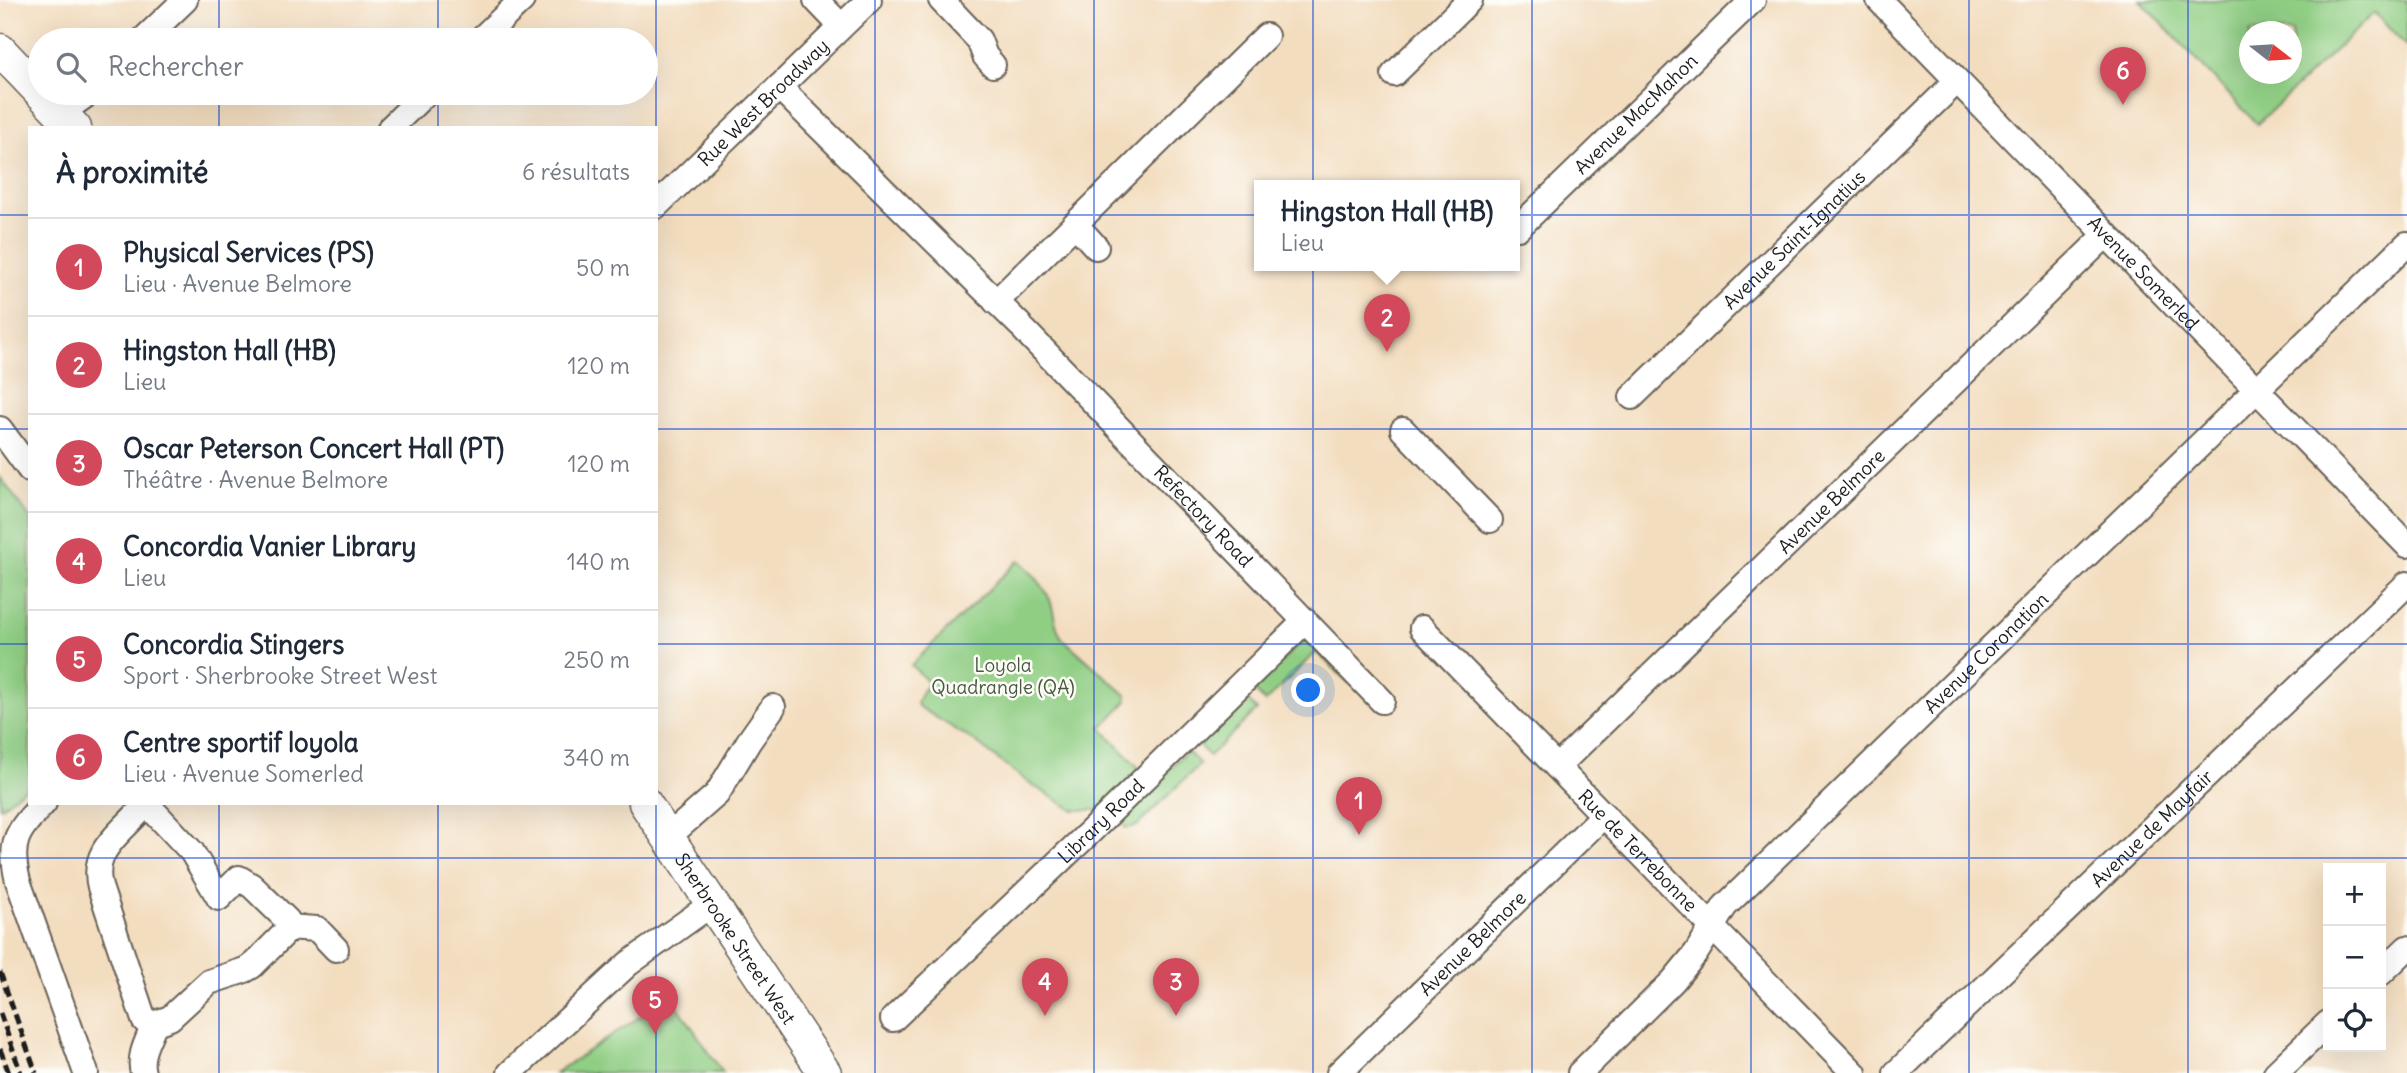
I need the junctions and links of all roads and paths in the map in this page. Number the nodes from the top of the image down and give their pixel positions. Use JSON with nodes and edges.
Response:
{"nodes":[{"id":1,"x":185,"y":0,"type":"edge"},
{"id":2,"x":522,"y":0,"type":"edge"},
{"id":3,"x":816,"y":0,"type":"edge"},
{"id":4,"x":869,"y":0,"type":"edge"},
{"id":5,"x":941,"y":0,"type":"edge"},
{"id":6,"x":1470,"y":0,"type":"edge"},
{"id":7,"x":1753,"y":0,"type":"edge"},
{"id":8,"x":1879,"y":0,"type":"edge"},
{"id":9,"x":841,"y":26,"type":"junction"},
{"id":10,"x":156,"y":28,"type":"edge"},
{"id":11,"x":493,"y":28,"type":"edge"},
{"id":12,"x":1266,"y":36,"type":"dead end"},
{"id":13,"x":1,"y":51,"type":"edge"},
{"id":14,"x":993,"y":65,"type":"dead end"},
{"id":15,"x":1394,"y":74,"type":"dead end"},
{"id":16,"x":28,"y":78,"type":"edge"},
{"id":17,"x":1956,"y":82,"type":"junction"},
{"id":18,"x":779,"y":88,"type":"junction"},
{"id":19,"x":414,"y":105,"type":"edge"},
{"id":20,"x":392,"y":126,"type":"edge"},
{"id":21,"x":658,"y":204,"type":"edge"},
{"id":22,"x":1075,"y":224,"type":"junction"},
{"id":23,"x":1520,"y":226,"type":"edge"},
{"id":24,"x":2106,"y":235,"type":"junction"},
{"id":25,"x":2407,"y":244,"type":"edge"},
{"id":26,"x":1096,"y":247,"type":"dead end"},
{"id":27,"x":996,"y":302,"type":"junction"},
{"id":28,"x":2255,"y":390,"type":"junction"},
{"id":29,"x":1632,"y":397,"type":"dead end"},
{"id":30,"x":0,"y":429,"type":"edge"},
{"id":31,"x":1403,"y":430,"type":"dead end"},
{"id":32,"x":28,"y":467,"type":"edge"},
{"id":33,"x":1490,"y":520,"type":"dead end"},
{"id":34,"x":2407,"y":545,"type":"edge"},
{"id":35,"x":2407,"y":584,"type":"edge"},
{"id":36,"x":1305,"y":621,"type":"junction"},
{"id":37,"x":1422,"y":628,"type":"dead end"},
{"id":38,"x":1382,"y":701,"type":"dead end"},
{"id":39,"x":773,"y":707,"type":"dead end"},
{"id":40,"x":1557,"y":767,"type":"junction"},
{"id":41,"x":42,"y":805,"type":"edge"},
{"id":42,"x":143,"y":805,"type":"edge"},
{"id":43,"x":146,"y":805,"type":"edge"},
{"id":44,"x":646,"y":805,"type":"edge"},
{"id":45,"x":1604,"y":815,"type":"junction"},
{"id":46,"x":668,"y":836,"type":"junction"},
{"id":47,"x":713,"y":903,"type":"junction"},
{"id":48,"x":287,"y":927,"type":"junction"},
{"id":49,"x":1712,"y":927,"type":"junction"},
{"id":50,"x":2407,"y":948,"type":"edge"},
{"id":51,"x":336,"y":949,"type":"dead end"},
{"id":52,"x":2386,"y":968,"type":"edge"},
{"id":53,"x":893,"y":1019,"type":"dead end"},
{"id":54,"x":154,"y":1025,"type":"junction"},
{"id":55,"x":2323,"y":1028,"type":"edge"},
{"id":56,"x":86,"y":1073,"type":"edge"},
{"id":57,"x":143,"y":1073,"type":"edge"},
{"id":58,"x":510,"y":1073,"type":"edge"},
{"id":59,"x":825,"y":1073,"type":"edge"},
{"id":60,"x":1339,"y":1073,"type":"edge"},
{"id":61,"x":1580,"y":1073,"type":"edge"},
{"id":62,"x":1854,"y":1073,"type":"edge"},
{"id":63,"x":1896,"y":1073,"type":"edge"},
{"id":64,"x":2276,"y":1073,"type":"edge"}],
"edges":[{"from":1,"to":10,"type":"street"},
{"from":2,"to":11,"type":"street"},
{"from":3,"to":9,"type":"street"},
{"from":4,"to":9,"type":"street","name":"Rue West Broadway"},
{"from":5,"to":14,"type":"street"},
{"from":6,"to":15,"type":"street"},
{"from":7,"to":23,"type":"street","name":"Avenue MacMahon"},
{"from":8,"to":17,"type":"street","name":"Avenue Somerled"},
{"from":9,"to":18,"type":"street","name":"Rue West Broadway"},
{"from":12,"to":22,"type":"street"},
{"from":13,"to":16,"type":"main road"},
{"from":17,"to":24,"type":"street","name":"Avenue Somerled"},
{"from":17,"to":29,"type":"street","name":"Avenue Saint-Ignatius"},
{"from":18,"to":21,"type":"street","name":"Rue West Broadway"},
{"from":18,"to":27,"type":"street","name":"Refectory Road"},
{"from":19,"to":20,"type":"street"},
{"from":22,"to":26,"type":"street"},
{"from":22,"to":27,"type":"street"},
{"from":24,"to":28,"type":"street","name":"Avenue Somerled"},
{"from":24,"to":40,"type":"street","name":"Avenue Belmore"},
{"from":25,"to":28,"type":"street","name":"Avenue Coronation"},
{"from":27,"to":36,"type":"street","name":"Refectory Road"},
{"from":28,"to":34,"type":"street","name":"Avenue Somerled"},
{"from":28,"to":49,"type":"street","name":"Avenue Coronation"},
{"from":30,"to":32,"type":"street"},
{"from":31,"to":33,"type":"street"},
{"from":35,"to":63,"type":"street","name":"Avenue de Mayfair"},
{"from":36,"to":38,"type":"street","name":"Refectory Road"},
{"from":36,"to":53,"type":"street","name":"Library Road"},
{"from":37,"to":40,"type":"street","name":"Rue de Terrebonne"},
{"from":39,"to":46,"type":"street"},
{"from":40,"to":45,"type":"street","name":"Rue de Terrebonne"},
{"from":41,"to":56,"type":"street"},
{"from":42,"to":54,"type":"street"},
{"from":43,"to":48,"type":"street"},
{"from":44,"to":46,"type":"main road","name":"Sherbrooke Street West"},
{"from":45,"to":49,"type":"street","name":"Rue de Terrebonne"},
{"from":45,"to":60,"type":"street","name":"Avenue Belmore"},
{"from":46,"to":47,"type":"main road","name":"Sherbrooke Street West"},
{"from":47,"to":58,"type":"street"},
{"from":47,"to":59,"type":"main road","name":"Sherbrooke Street West"},
{"from":48,"to":51,"type":"street"},
{"from":48,"to":54,"type":"street"},
{"from":49,"to":61,"type":"street","name":"Avenue Coronation"},
{"from":49,"to":62,"type":"street","name":"Rue de Terrebonne"},
{"from":50,"to":52,"type":"street"},
{"from":54,"to":57,"type":"street"},
{"from":55,"to":64,"type":"street"}]}
